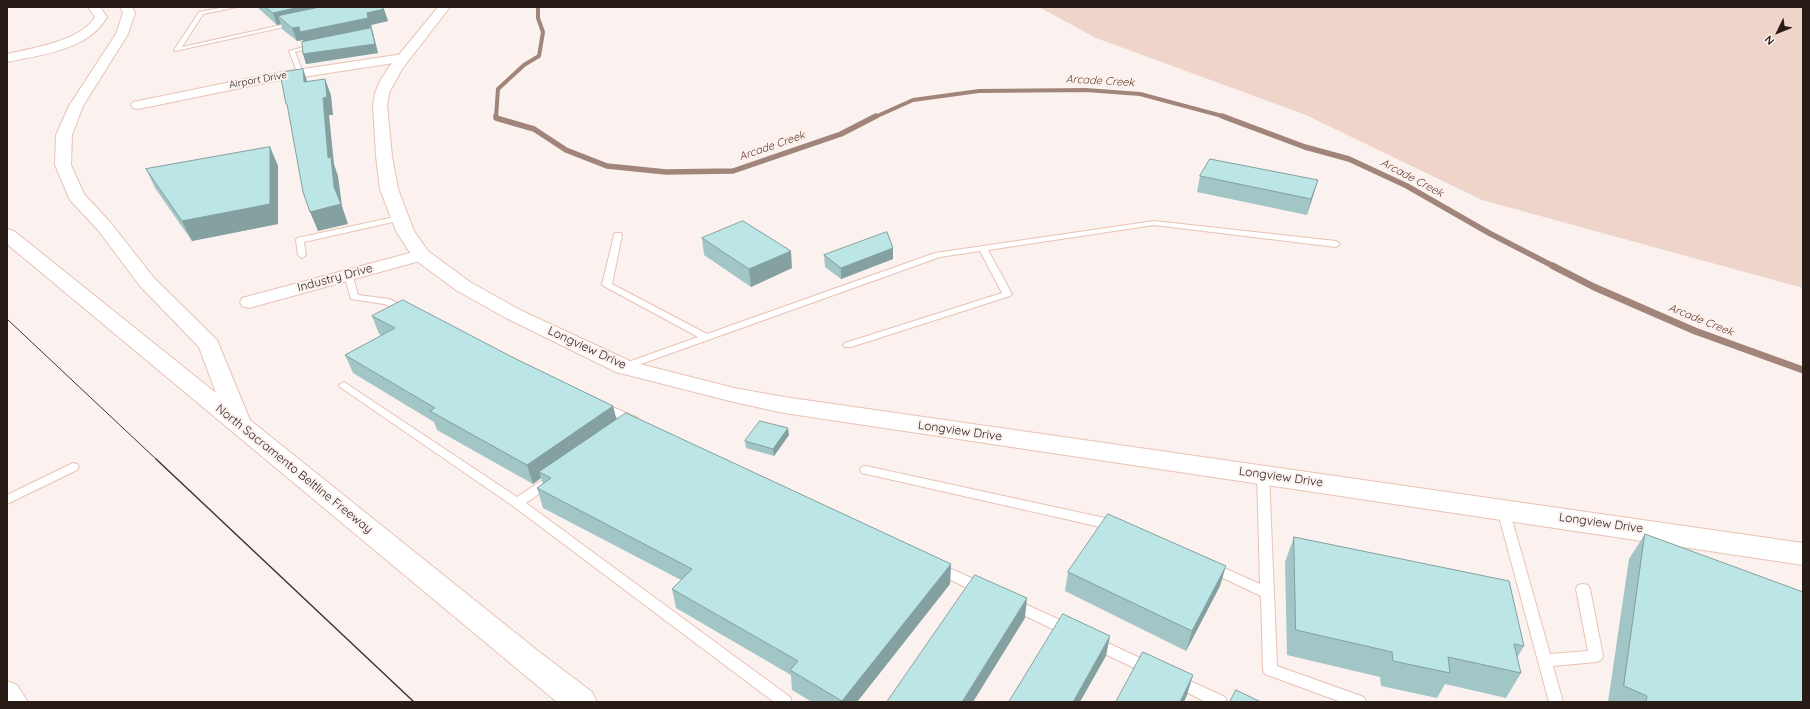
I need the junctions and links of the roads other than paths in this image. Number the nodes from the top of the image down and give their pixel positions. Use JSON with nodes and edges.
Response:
{"nodes":[{"id":1,"x":94,"y":7,"type":"edge"},
{"id":2,"x":126,"y":7,"type":"edge"},
{"id":3,"x":198,"y":7,"type":"edge"},
{"id":4,"x":234,"y":7,"type":"edge"},
{"id":5,"x":444,"y":7,"type":"edge"},
{"id":6,"x":201,"y":13,"type":"junction"},
{"id":7,"x":298,"y":23,"type":"edge"},
{"id":8,"x":322,"y":45,"type":"edge"},
{"id":9,"x":7,"y":58,"type":"edge"},
{"id":10,"x":403,"y":58,"type":"junction"},
{"id":11,"x":300,"y":73,"type":"junction"},
{"id":12,"x":138,"y":105,"type":"dead end"},
{"id":13,"x":399,"y":218,"type":"junction"},
{"id":14,"x":7,"y":235,"type":"edge"},
{"id":15,"x":618,"y":235,"type":"dead end"},
{"id":16,"x":1336,"y":244,"type":"dead end"},
{"id":17,"x":983,"y":248,"type":"junction"},
{"id":18,"x":302,"y":255,"type":"dead end"},
{"id":19,"x":421,"y":255,"type":"junction"},
{"id":20,"x":348,"y":274,"type":"junction"},
{"id":21,"x":249,"y":302,"type":"dead end"},
{"id":22,"x":414,"y":313,"type":"edge"},
{"id":23,"x":706,"y":338,"type":"junction"},
{"id":24,"x":848,"y":345,"type":"dead end"},
{"id":25,"x":624,"y":367,"type":"junction"},
{"id":26,"x":344,"y":385,"type":"dead end"},
{"id":27,"x":592,"y":400,"type":"edge"},
{"id":28,"x":240,"y":424,"type":"junction"},
{"id":29,"x":622,"y":431,"type":"edge"},
{"id":30,"x":73,"y":467,"type":"dead end"},
{"id":31,"x":866,"y":470,"type":"dead end"},
{"id":32,"x":1263,"y":474,"type":"junction"},
{"id":33,"x":556,"y":476,"type":"edge"},
{"id":34,"x":7,"y":500,"type":"edge"},
{"id":35,"x":517,"y":503,"type":"junction"},
{"id":36,"x":1504,"y":509,"type":"junction"},
{"id":37,"x":1128,"y":530,"type":"edge"},
{"id":38,"x":1803,"y":554,"type":"edge"},
{"id":39,"x":924,"y":561,"type":"edge"},
{"id":40,"x":1205,"y":565,"type":"edge"},
{"id":41,"x":1583,"y":589,"type":"dead end"},
{"id":42,"x":1267,"y":593,"type":"junction"},
{"id":43,"x":1544,"y":661,"type":"junction"},
{"id":44,"x":7,"y":694,"type":"edge"},
{"id":45,"x":13,"y":702,"type":"edge"},
{"id":46,"x":581,"y":702,"type":"edge"},
{"id":47,"x":785,"y":702,"type":"edge"},
{"id":48,"x":1220,"y":702,"type":"edge"},
{"id":49,"x":1359,"y":702,"type":"edge"},
{"id":50,"x":1556,"y":702,"type":"edge"}],
"edges":[{"from":1,"to":9,"type":"main road"},
{"from":2,"to":28,"type":"main road"},
{"from":3,"to":6,"type":"lane"},
{"from":4,"to":6,"type":"lane"},
{"from":5,"to":10,"type":"main road","name":"Longview Drive"},
{"from":6,"to":7,"type":"lane"},
{"from":8,"to":11,"type":"lane"},
{"from":10,"to":11,"type":"street","name":"Airport Drive"},
{"from":10,"to":13,"type":"main road","name":"Longview Drive"},
{"from":11,"to":12,"type":"street","name":"Airport Drive"},
{"from":13,"to":18,"type":"lane"},
{"from":13,"to":19,"type":"main road","name":"Longview Drive"},
{"from":14,"to":28,"type":"main road","name":"North Sacramento Beltline Freeway"},
{"from":15,"to":23,"type":"lane"},
{"from":16,"to":17,"type":"lane"},
{"from":17,"to":23,"type":"lane"},
{"from":17,"to":24,"type":"lane"},
{"from":19,"to":20,"type":"street","name":"Industry Drive"},
{"from":19,"to":25,"type":"main road","name":"Longview Drive"},
{"from":20,"to":21,"type":"street","name":"Industry Drive"},
{"from":20,"to":22,"type":"lane"},
{"from":23,"to":25,"type":"lane"},
{"from":25,"to":32,"type":"main road","name":"Longview Drive"},
{"from":26,"to":35,"type":"lane"},
{"from":27,"to":29,"type":"lane"},
{"from":28,"to":46,"type":"main road","name":"North Sacramento Beltline Freeway"},
{"from":30,"to":34,"type":"lane"},
{"from":31,"to":37,"type":"lane"},
{"from":32,"to":36,"type":"main road","name":"Longview Drive"},
{"from":32,"to":42,"type":"lane"},
{"from":33,"to":35,"type":"lane"},
{"from":35,"to":47,"type":"lane"},
{"from":36,"to":38,"type":"main road","name":"Longview Drive"},
{"from":36,"to":43,"type":"lane"},
{"from":39,"to":48,"type":"lane"},
{"from":40,"to":42,"type":"lane"},
{"from":41,"to":43,"type":"lane"},
{"from":42,"to":49,"type":"lane"},
{"from":43,"to":50,"type":"lane"},
{"from":44,"to":45,"type":"street"}]}
